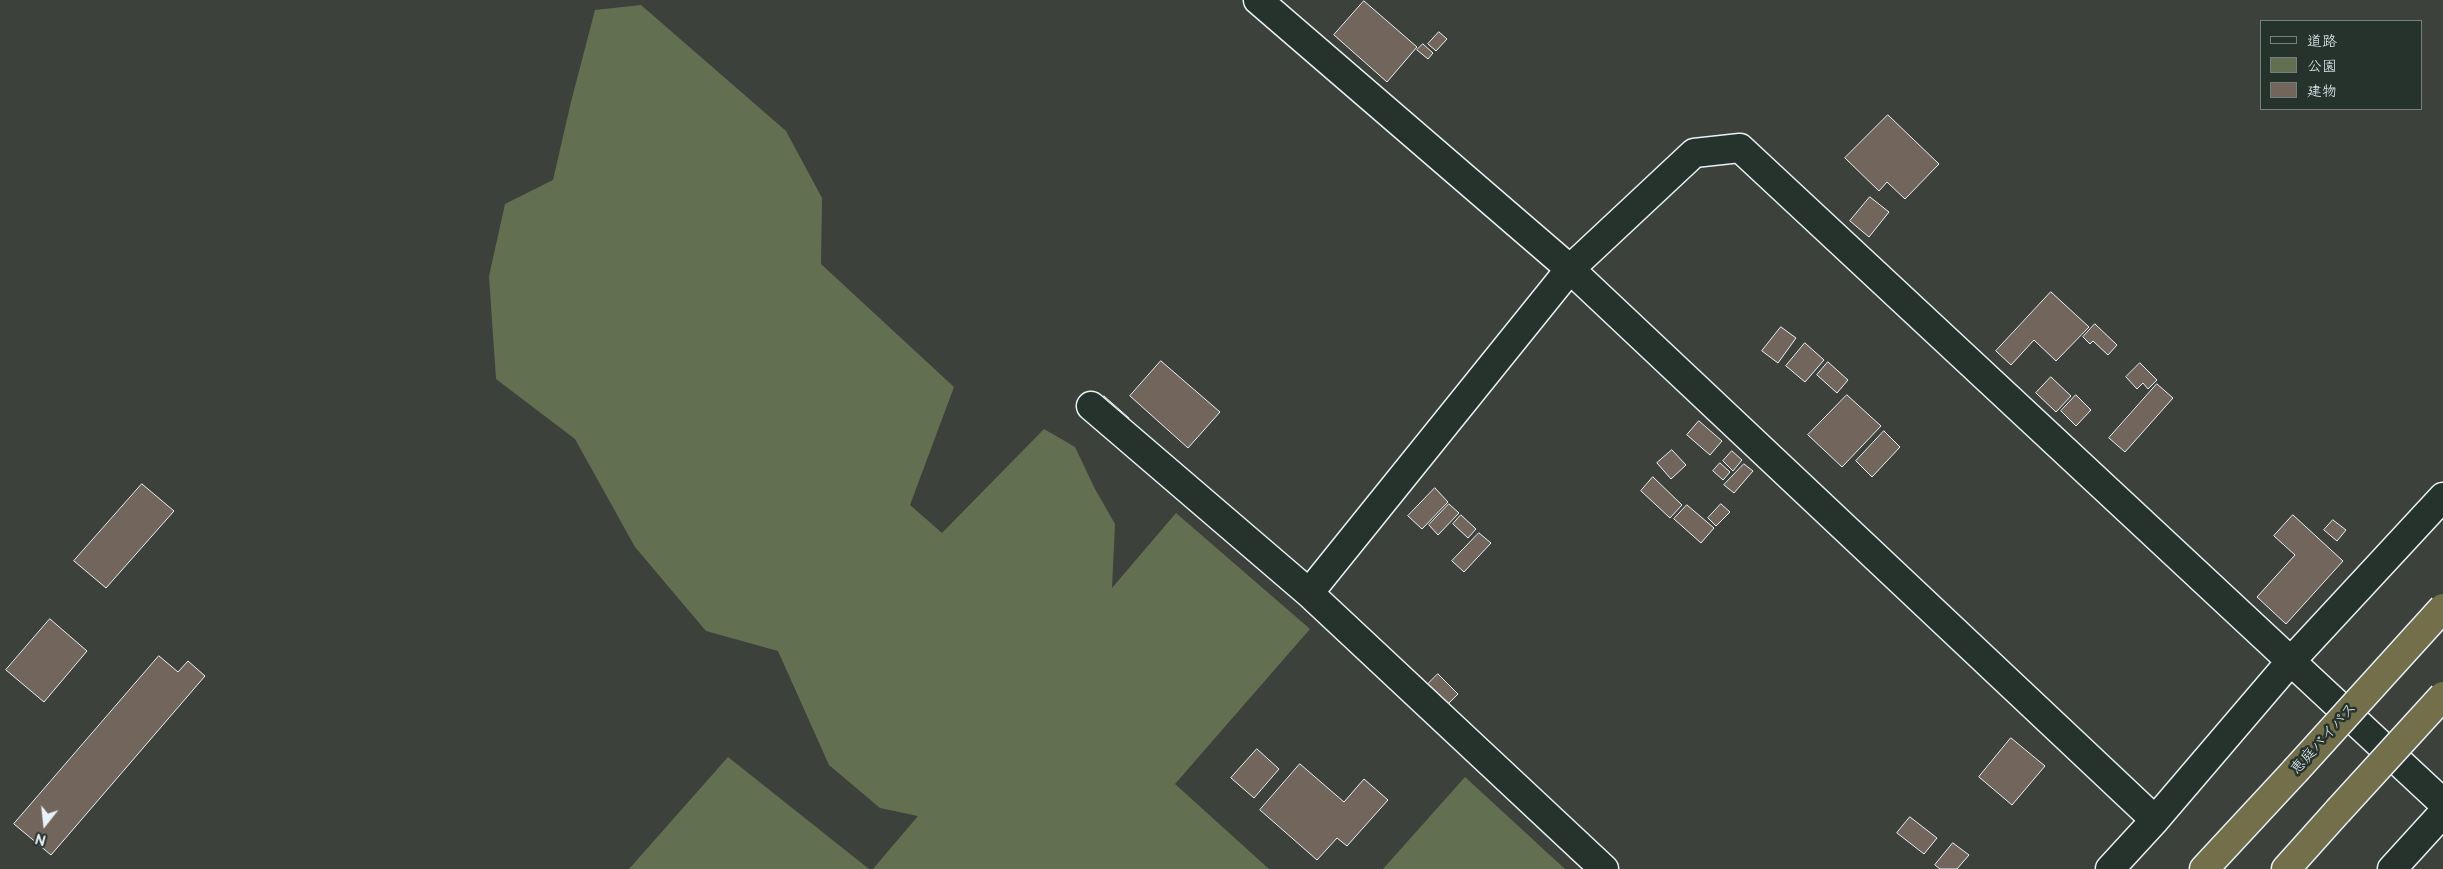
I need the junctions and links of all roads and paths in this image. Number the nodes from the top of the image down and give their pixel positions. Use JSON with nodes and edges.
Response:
{"nodes":[{"id":1,"x":1258,"y":0,"type":"edge"},
{"id":2,"x":1570,"y":269,"type":"junction"},
{"id":3,"x":1091,"y":406,"type":"dead end"},
{"id":4,"x":2443,"y":497,"type":"edge"},
{"id":5,"x":1309,"y":592,"type":"junction"},
{"id":6,"x":2443,"y":608,"type":"edge"},
{"id":7,"x":2290,"y":662,"type":"junction"},
{"id":8,"x":2443,"y":696,"type":"edge"},
{"id":9,"x":2443,"y":803,"type":"edge"},
{"id":10,"x":2443,"y":813,"type":"edge"},
{"id":11,"x":2155,"y":820,"type":"junction"},
{"id":12,"x":1604,"y":869,"type":"edge"},
{"id":13,"x":2110,"y":869,"type":"edge"},
{"id":14,"x":2204,"y":869,"type":"edge"},
{"id":15,"x":2286,"y":869,"type":"edge"},
{"id":16,"x":2392,"y":869,"type":"edge"}],
"edges":[{"from":1,"to":2,"type":"street"},
{"from":2,"to":5,"type":"street"},
{"from":2,"to":7,"type":"street"},
{"from":2,"to":11,"type":"street"},
{"from":3,"to":5,"type":"street"},
{"from":4,"to":7,"type":"street"},
{"from":5,"to":12,"type":"street"},
{"from":6,"to":14,"type":"highway","name":"恵庭バイパス","bridge":true},
{"from":7,"to":9,"type":"street"},
{"from":7,"to":11,"type":"street"},
{"from":8,"to":15,"type":"highway","bridge":true},
{"from":10,"to":16,"type":"street"},
{"from":11,"to":13,"type":"street"}]}
